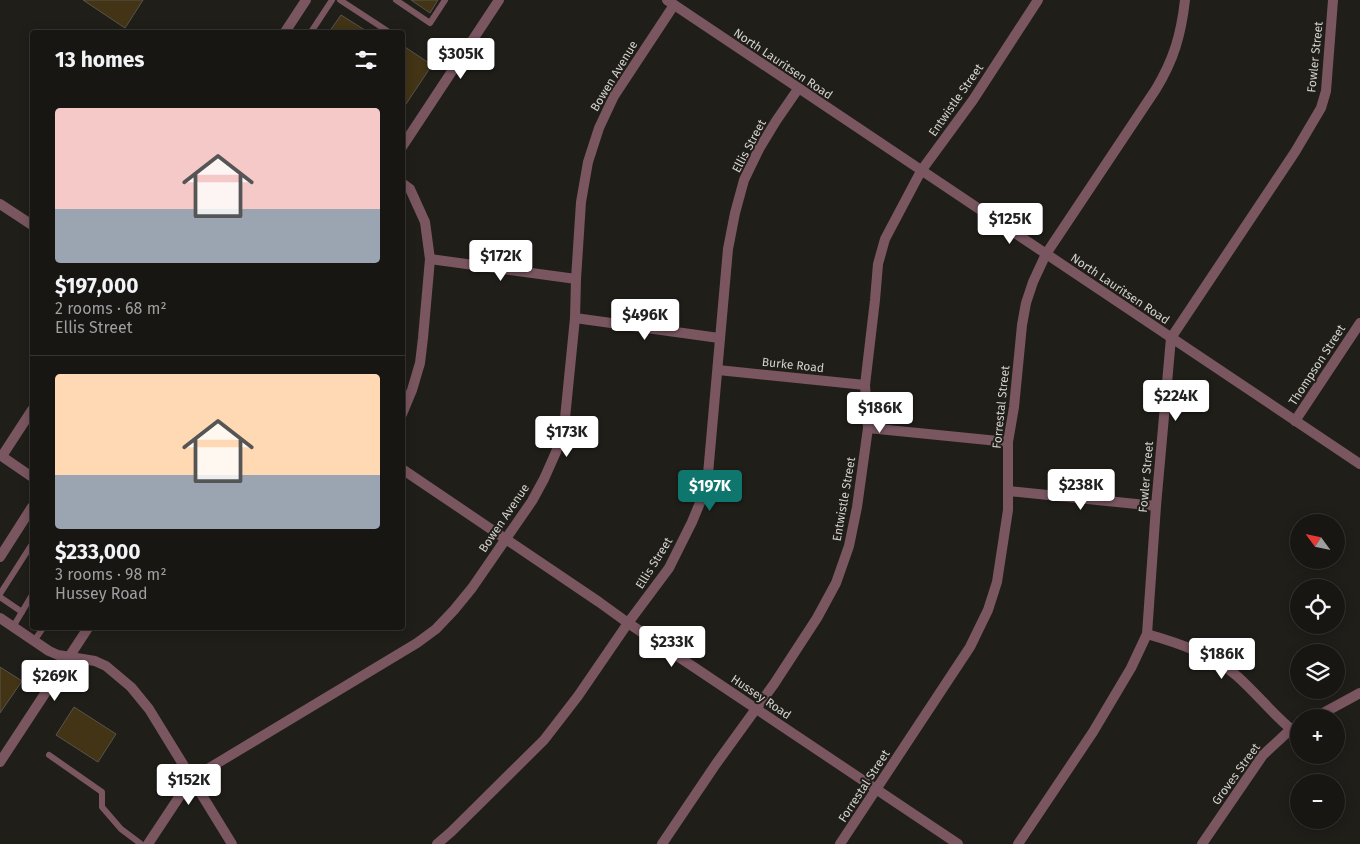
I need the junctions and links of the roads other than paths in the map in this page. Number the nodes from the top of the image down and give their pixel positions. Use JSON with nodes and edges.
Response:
{"nodes":[{"id":1,"x":306,"y":0,"type":"edge"},
{"id":2,"x":332,"y":0,"type":"edge"},
{"id":3,"x":340,"y":0,"type":"edge"},
{"id":4,"x":396,"y":0,"type":"edge"},
{"id":5,"x":445,"y":0,"type":"edge"},
{"id":6,"x":499,"y":0,"type":"edge"},
{"id":7,"x":1038,"y":0,"type":"edge"},
{"id":8,"x":1185,"y":0,"type":"edge"},
{"id":9,"x":1334,"y":0,"type":"edge"},
{"id":10,"x":673,"y":2,"type":"edge"},
{"id":11,"x":285,"y":30,"type":"edge"},
{"id":12,"x":312,"y":30,"type":"edge"},
{"id":13,"x":386,"y":30,"type":"edge"},
{"id":14,"x":798,"y":89,"type":"junction"},
{"id":15,"x":405,"y":142,"type":"edge"},
{"id":16,"x":921,"y":170,"type":"junction"},
{"id":17,"x":405,"y":185,"type":"edge"},
{"id":18,"x":0,"y":204,"type":"edge"},
{"id":19,"x":30,"y":224,"type":"edge"},
{"id":20,"x":1046,"y":254,"type":"junction"},
{"id":21,"x":430,"y":259,"type":"junction"},
{"id":22,"x":576,"y":279,"type":"junction"},
{"id":23,"x":574,"y":318,"type":"junction"},
{"id":24,"x":1360,"y":323,"type":"edge"},
{"id":25,"x":720,"y":338,"type":"junction"},
{"id":26,"x":1171,"y":338,"type":"junction"},
{"id":27,"x":718,"y":370,"type":"junction"},
{"id":28,"x":865,"y":385,"type":"junction"},
{"id":29,"x":405,"y":407,"type":"edge"},
{"id":30,"x":30,"y":413,"type":"edge"},
{"id":31,"x":1295,"y":421,"type":"junction"},
{"id":32,"x":868,"y":428,"type":"junction"},
{"id":33,"x":1008,"y":442,"type":"junction"},
{"id":34,"x":1,"y":456,"type":"edge"},
{"id":35,"x":1360,"y":464,"type":"edge"},
{"id":36,"x":405,"y":471,"type":"edge"},
{"id":37,"x":30,"y":476,"type":"edge"},
{"id":38,"x":1008,"y":491,"type":"junction"},
{"id":39,"x":1156,"y":506,"type":"junction"},
{"id":40,"x":30,"y":510,"type":"edge"},
{"id":41,"x":506,"y":539,"type":"junction"},
{"id":42,"x":30,"y":547,"type":"edge"},
{"id":43,"x":0,"y":556,"type":"edge"},
{"id":44,"x":0,"y":596,"type":"edge"},
{"id":45,"x":30,"y":598,"type":"edge"},
{"id":46,"x":22,"y":612,"type":"junction"},
{"id":47,"x":0,"y":618,"type":"edge"},
{"id":48,"x":628,"y":623,"type":"junction"},
{"id":49,"x":13,"y":627,"type":"junction"},
{"id":50,"x":42,"y":630,"type":"edge"},
{"id":51,"x":87,"y":630,"type":"edge"},
{"id":52,"x":1147,"y":634,"type":"junction"},
{"id":53,"x":34,"y":641,"type":"junction"},
{"id":54,"x":69,"y":657,"type":"junction"},
{"id":55,"x":1360,"y":693,"type":"edge"},
{"id":56,"x":756,"y":709,"type":"junction"},
{"id":57,"x":1331,"y":709,"type":"edge"},
{"id":58,"x":1290,"y":725,"type":"edge"},
{"id":59,"x":1290,"y":732,"type":"edge"},
{"id":60,"x":49,"y":756,"type":"dead end"},
{"id":61,"x":0,"y":762,"type":"edge"},
{"id":62,"x":191,"y":779,"type":"junction"},
{"id":63,"x":877,"y":789,"type":"junction"},
{"id":64,"x":141,"y":844,"type":"edge"},
{"id":65,"x":148,"y":844,"type":"edge"},
{"id":66,"x":232,"y":844,"type":"edge"},
{"id":67,"x":437,"y":844,"type":"edge"},
{"id":68,"x":662,"y":844,"type":"edge"},
{"id":69,"x":840,"y":844,"type":"edge"},
{"id":70,"x":958,"y":844,"type":"edge"},
{"id":71,"x":1018,"y":844,"type":"edge"},
{"id":72,"x":1202,"y":844,"type":"edge"}],
"edges":[{"from":1,"to":11,"type":"street"},
{"from":2,"to":12,"type":"lane"},
{"from":3,"to":13,"type":"lane"},
{"from":4,"to":5,"type":"lane"},
{"from":6,"to":15,"type":"street"},
{"from":7,"to":16,"type":"street","name":"Entwistle Street"},
{"from":8,"to":20,"type":"street","name":"Forrestal Street"},
{"from":9,"to":26,"type":"street","name":"Fowler Street"},
{"from":10,"to":14,"type":"street","name":"North Lauritsen Road"},
{"from":10,"to":22,"type":"street","name":"Bowen Avenue"},
{"from":14,"to":16,"type":"street","name":"North Lauritsen Road"},
{"from":14,"to":25,"type":"street","name":"Ellis Street"},
{"from":16,"to":20,"type":"street","name":"North Lauritsen Road"},
{"from":16,"to":28,"type":"street","name":"Entwistle Street"},
{"from":17,"to":21,"type":"street"},
{"from":18,"to":19,"type":"street"},
{"from":20,"to":26,"type":"street","name":"North Lauritsen Road"},
{"from":20,"to":33,"type":"street","name":"Forrestal Street"},
{"from":21,"to":22,"type":"street"},
{"from":21,"to":29,"type":"street"},
{"from":22,"to":23,"type":"street","name":"Bowen Avenue"},
{"from":23,"to":25,"type":"street"},
{"from":23,"to":41,"type":"street","name":"Bowen Avenue"},
{"from":24,"to":31,"type":"street","name":"Thompson Street"},
{"from":25,"to":27,"type":"street","name":"Ellis Street"},
{"from":26,"to":31,"type":"street","name":"North Lauritsen Road"},
{"from":26,"to":39,"type":"street","name":"Fowler Street"},
{"from":27,"to":28,"type":"street","name":"Burke Road"},
{"from":27,"to":48,"type":"street","name":"Ellis Street"},
{"from":28,"to":32,"type":"street","name":"Entwistle Street"},
{"from":30,"to":34,"type":"street"},
{"from":31,"to":35,"type":"street","name":"North Lauritsen Road"},
{"from":32,"to":33,"type":"street"},
{"from":32,"to":56,"type":"street","name":"Entwistle Street"},
{"from":33,"to":38,"type":"street","name":"Forrestal Street"},
{"from":34,"to":37,"type":"street"},
{"from":36,"to":41,"type":"street","name":"Hussey Road"},
{"from":38,"to":39,"type":"street"},
{"from":38,"to":63,"type":"street","name":"Forrestal Street"},
{"from":39,"to":52,"type":"street","name":"Fowler Street"},
{"from":40,"to":43,"type":"street"},
{"from":41,"to":48,"type":"street","name":"Hussey Road"},
{"from":41,"to":62,"type":"street","name":"Bowen Avenue"},
{"from":42,"to":44,"type":"lane"},
{"from":44,"to":46,"type":"lane"},
{"from":45,"to":46,"type":"lane"},
{"from":46,"to":49,"type":"lane"},
{"from":47,"to":49,"type":"street"},
{"from":48,"to":56,"type":"street","name":"Hussey Road"},
{"from":48,"to":67,"type":"street","name":"Ellis Street"},
{"from":49,"to":53,"type":"street"},
{"from":50,"to":53,"type":"lane"},
{"from":51,"to":54,"type":"street"},
{"from":52,"to":58,"type":"street"},
{"from":52,"to":71,"type":"street","name":"Fowler Street"},
{"from":53,"to":54,"type":"street"},
{"from":54,"to":61,"type":"street"},
{"from":54,"to":62,"type":"street"},
{"from":55,"to":57,"type":"street"},
{"from":56,"to":63,"type":"street","name":"Hussey Road"},
{"from":56,"to":68,"type":"street","name":"Entwistle Street"},
{"from":59,"to":72,"type":"street","name":"Groves Street"},
{"from":60,"to":64,"type":"lane"},
{"from":62,"to":65,"type":"street","name":"Bowen Avenue"},
{"from":62,"to":66,"type":"street"},
{"from":63,"to":69,"type":"street","name":"Forrestal Street"},
{"from":63,"to":70,"type":"street","name":"Hussey Road"}]}
